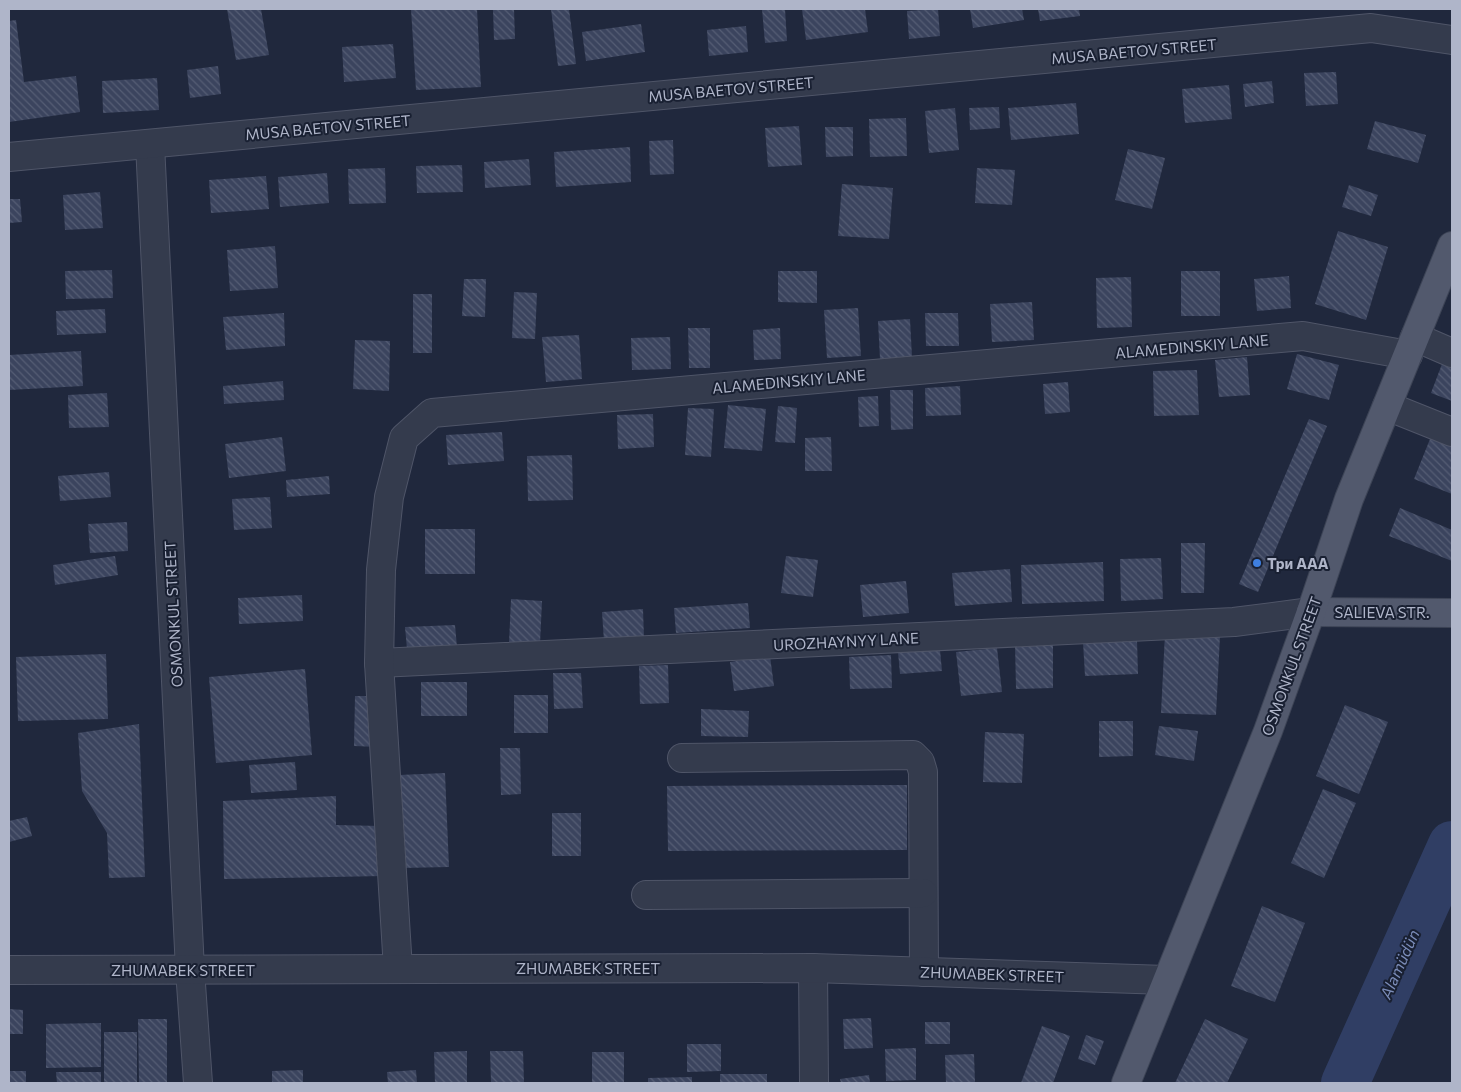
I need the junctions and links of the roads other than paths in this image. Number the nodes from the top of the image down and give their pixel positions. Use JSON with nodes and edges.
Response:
{"nodes":[{"id":1,"x":1452,"y":40,"type":"edge"},
{"id":2,"x":150,"y":144,"type":"junction"},
{"id":3,"x":9,"y":157,"type":"edge"},
{"id":4,"x":1452,"y":246,"type":"edge"},
{"id":5,"x":1411,"y":346,"type":"junction"},
{"id":6,"x":1452,"y":353,"type":"edge"},
{"id":7,"x":1387,"y":406,"type":"junction"},
{"id":8,"x":1452,"y":432,"type":"edge"},
{"id":9,"x":1312,"y":612,"type":"junction"},
{"id":10,"x":1452,"y":613,"type":"edge"},
{"id":11,"x":379,"y":663,"type":"junction"},
{"id":12,"x":682,"y":758,"type":"dead end"},
{"id":13,"x":923,"y":893,"type":"junction"},
{"id":14,"x":646,"y":895,"type":"dead end"},
{"id":15,"x":813,"y":968,"type":"junction"},
{"id":16,"x":398,"y":969,"type":"junction"},
{"id":17,"x":9,"y":970,"type":"edge"},
{"id":18,"x":190,"y":970,"type":"junction"},
{"id":19,"x":924,"y":972,"type":"junction"},
{"id":20,"x":1166,"y":980,"type":"junction"},
{"id":21,"x":198,"y":1083,"type":"edge"},
{"id":22,"x":814,"y":1083,"type":"edge"},
{"id":23,"x":1126,"y":1083,"type":"edge"}],
"edges":[{"from":1,"to":2,"type":"street","name":"MUSA BAETOV STREET"},
{"from":2,"to":3,"type":"street","name":"MUSA BAETOV STREET"},
{"from":2,"to":18,"type":"street","name":"OSMONKUL STREET"},
{"from":4,"to":5,"type":"main road","name":"OSMONKUL STREET"},
{"from":5,"to":6,"type":"street","name":"ALAMEDINSKIY LANE"},
{"from":5,"to":7,"type":"main road","name":"OSMONKUL STREET"},
{"from":5,"to":11,"type":"street","name":"ALAMEDINSKIY LANE"},
{"from":7,"to":8,"type":"street"},
{"from":7,"to":9,"type":"main road","name":"OSMONKUL STREET"},
{"from":9,"to":10,"type":"main road","name":"SALIEVA STR."},
{"from":9,"to":11,"type":"street","name":"UROZHAYNYY LANE"},
{"from":9,"to":20,"type":"main road","name":"OSMONKUL STREET"},
{"from":11,"to":16,"type":"street","name":"ALAMEDINSKIY LANE"},
{"from":12,"to":13,"type":"street"},
{"from":13,"to":14,"type":"street"},
{"from":13,"to":19,"type":"street"},
{"from":15,"to":16,"type":"street","name":"ZHUMABEK STREET"},
{"from":15,"to":19,"type":"street","name":"ZHUMABEK STREET"},
{"from":15,"to":22,"type":"street"},
{"from":16,"to":18,"type":"street","name":"ZHUMABEK STREET"},
{"from":17,"to":18,"type":"street","name":"ZHUMABEK STREET"},
{"from":18,"to":21,"type":"street","name":"OSMONKUL STREET"},
{"from":19,"to":20,"type":"street","name":"ZHUMABEK STREET"},
{"from":20,"to":23,"type":"main road","name":"OSMONKUL STREET"}]}
